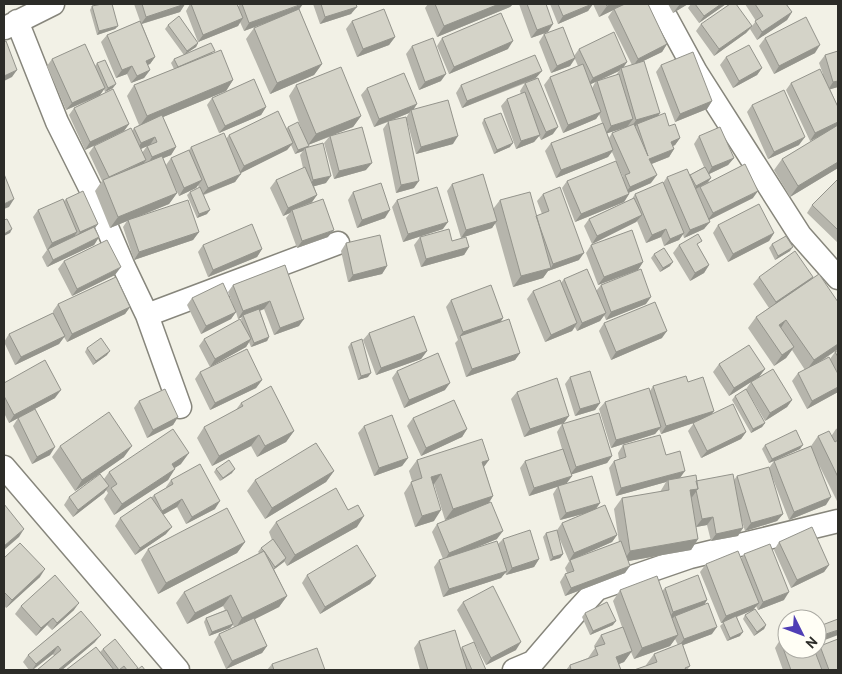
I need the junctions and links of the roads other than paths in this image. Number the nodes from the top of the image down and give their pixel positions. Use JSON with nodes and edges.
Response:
{"nodes":[{"id":1,"x":53,"y":4,"type":"edge"},
{"id":2,"x":659,"y":4,"type":"edge"},
{"id":3,"x":11,"y":25,"type":"edge"},
{"id":4,"x":338,"y":243,"type":"dead end"},
{"id":5,"x":838,"y":278,"type":"edge"},
{"id":6,"x":148,"y":315,"type":"junction"},
{"id":7,"x":180,"y":407,"type":"dead end"},
{"id":8,"x":4,"y":467,"type":"edge"},
{"id":9,"x":838,"y":520,"type":"edge"},
{"id":10,"x":178,"y":670,"type":"edge"},
{"id":11,"x":514,"y":670,"type":"edge"}],
"edges":[{"from":1,"to":3,"type":"street"},
{"from":2,"to":5,"type":"street"},
{"from":3,"to":6,"type":"street"},
{"from":4,"to":6,"type":"street"},
{"from":6,"to":7,"type":"street"},
{"from":8,"to":10,"type":"street"},
{"from":9,"to":11,"type":"street"}]}
